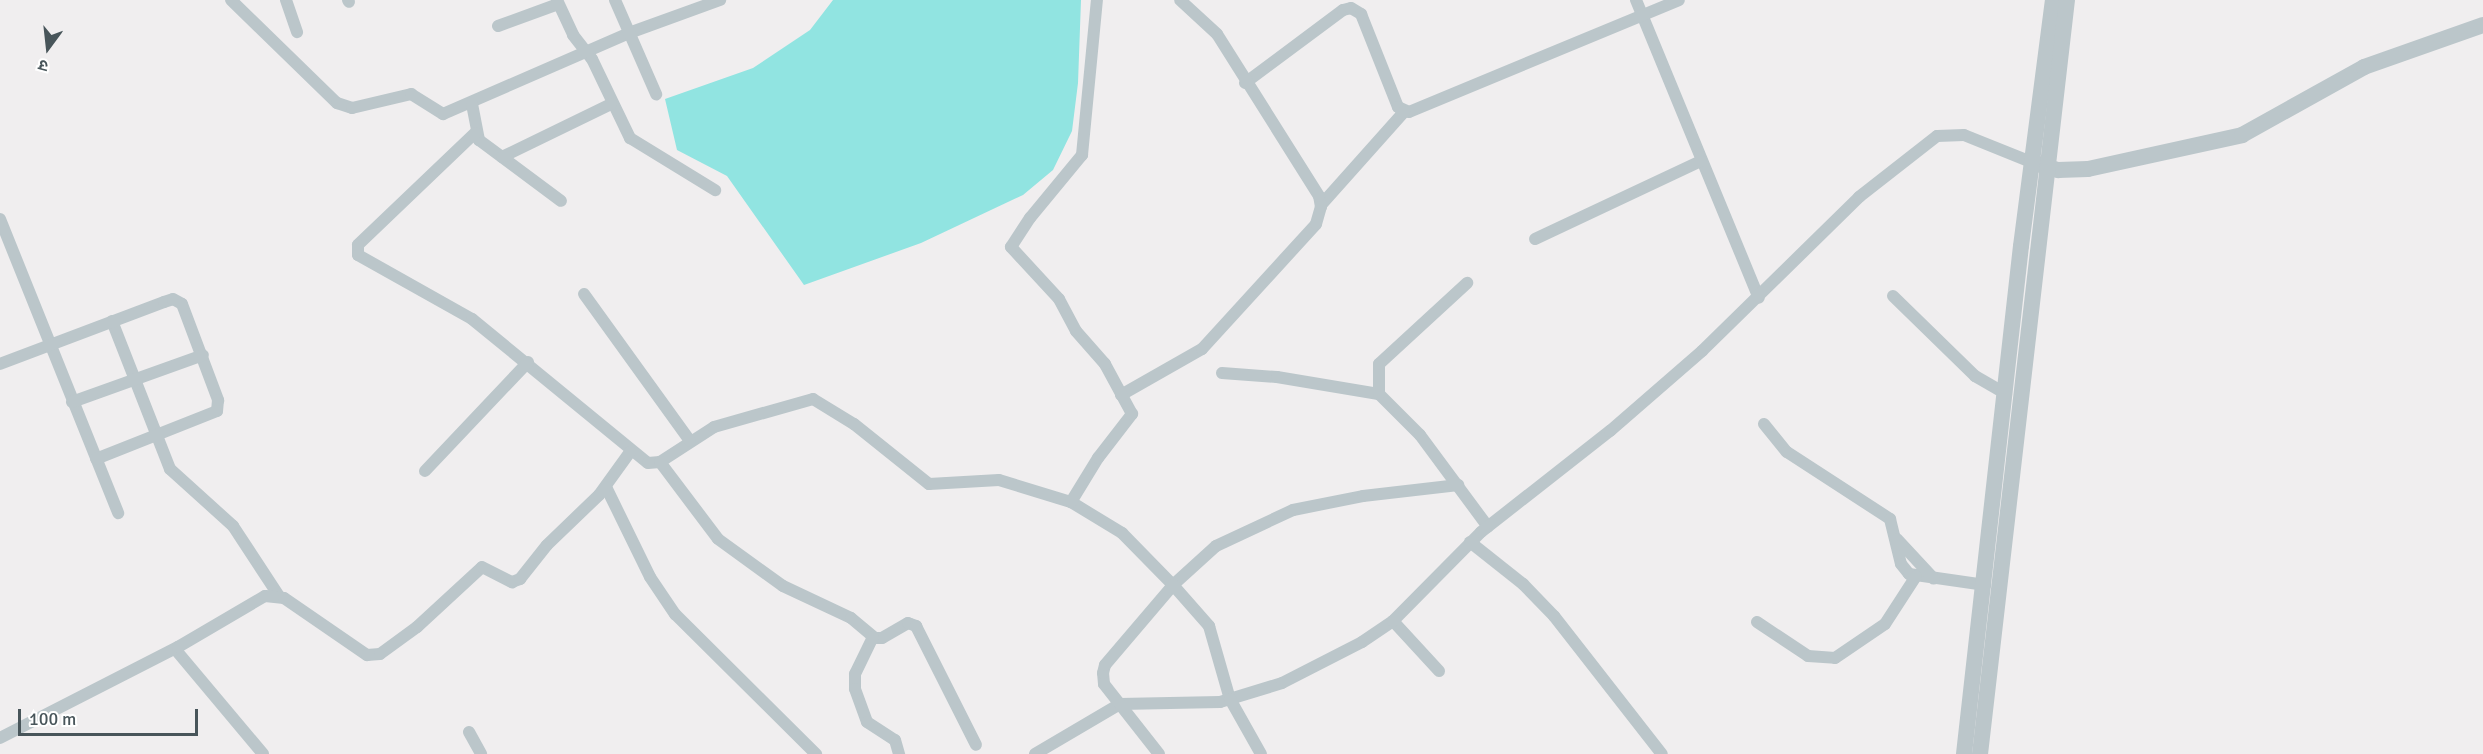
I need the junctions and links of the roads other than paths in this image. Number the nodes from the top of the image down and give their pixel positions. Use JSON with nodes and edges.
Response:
{"nodes":[{"id":1,"x":286,"y":0,"type":"edge"},
{"id":2,"x":615,"y":0,"type":"edge"},
{"id":3,"x":720,"y":0,"type":"edge"},
{"id":4,"x":1097,"y":0,"type":"edge"},
{"id":5,"x":1180,"y":0,"type":"edge"},
{"id":6,"x":1636,"y":0,"type":"edge"},
{"id":7,"x":1679,"y":0,"type":"edge"},
{"id":8,"x":2053,"y":0,"type":"edge"},
{"id":9,"x":2067,"y":0,"type":"edge"},
{"id":10,"x":234,"y":2,"type":"edge"},
{"id":11,"x":557,"y":2,"type":"edge"},
{"id":12,"x":1355,"y":5,"type":"edge"},
{"id":13,"x":1642,"y":16,"type":"junction"},
{"id":14,"x":2483,"y":25,"type":"edge"},
{"id":15,"x":498,"y":26,"type":"dead end"},
{"id":16,"x":297,"y":32,"type":"dead end"},
{"id":17,"x":629,"y":33,"type":"junction"},
{"id":18,"x":587,"y":51,"type":"junction"},
{"id":19,"x":1245,"y":83,"type":"junction"},
{"id":20,"x":656,"y":93,"type":"dead end"},
{"id":21,"x":472,"y":104,"type":"junction"},
{"id":22,"x":611,"y":104,"type":"junction"},
{"id":23,"x":1404,"y":112,"type":"junction"},
{"id":24,"x":475,"y":133,"type":"junction"},
{"id":25,"x":502,"y":157,"type":"junction"},
{"id":26,"x":1701,"y":161,"type":"junction"},
{"id":27,"x":2039,"y":165,"type":"junction"},
{"id":28,"x":715,"y":190,"type":"dead end"},
{"id":29,"x":561,"y":201,"type":"dead end"},
{"id":30,"x":1321,"y":205,"type":"junction"},
{"id":31,"x":0,"y":219,"type":"edge"},
{"id":32,"x":1534,"y":239,"type":"dead end"},
{"id":33,"x":1467,"y":283,"type":"dead end"},
{"id":34,"x":584,"y":294,"type":"dead end"},
{"id":35,"x":1893,"y":296,"type":"dead end"},
{"id":36,"x":1759,"y":298,"type":"junction"},
{"id":37,"x":112,"y":321,"type":"junction"},
{"id":38,"x":48,"y":345,"type":"junction"},
{"id":39,"x":203,"y":355,"type":"junction"},
{"id":40,"x":528,"y":362,"type":"junction"},
{"id":41,"x":0,"y":364,"type":"edge"},
{"id":42,"x":1222,"y":373,"type":"dead end"},
{"id":43,"x":135,"y":378,"type":"junction"},
{"id":44,"x":1378,"y":394,"type":"junction"},
{"id":45,"x":2006,"y":394,"type":"junction"},
{"id":46,"x":1121,"y":395,"type":"junction"},
{"id":47,"x":72,"y":402,"type":"junction"},
{"id":48,"x":1764,"y":424,"type":"dead end"},
{"id":49,"x":156,"y":436,"type":"junction"},
{"id":50,"x":690,"y":441,"type":"junction"},
{"id":51,"x":630,"y":452,"type":"junction"},
{"id":52,"x":96,"y":459,"type":"junction"},
{"id":53,"x":660,"y":462,"type":"junction"},
{"id":54,"x":425,"y":471,"type":"dead end"},
{"id":55,"x":1458,"y":485,"type":"junction"},
{"id":56,"x":606,"y":487,"type":"junction"},
{"id":57,"x":1071,"y":502,"type":"junction"},
{"id":58,"x":118,"y":513,"type":"dead end"},
{"id":59,"x":1488,"y":527,"type":"junction"},
{"id":60,"x":1894,"y":534,"type":"junction"},
{"id":61,"x":1470,"y":542,"type":"junction"},
{"id":62,"x":1916,"y":576,"type":"junction"},
{"id":63,"x":1935,"y":580,"type":"junction"},
{"id":64,"x":1173,"y":585,"type":"junction"},
{"id":65,"x":1984,"y":585,"type":"junction"},
{"id":66,"x":279,"y":596,"type":"junction"},
{"id":67,"x":1393,"y":621,"type":"junction"},
{"id":68,"x":1757,"y":622,"type":"dead end"},
{"id":69,"x":873,"y":637,"type":"junction"},
{"id":70,"x":175,"y":649,"type":"junction"},
{"id":71,"x":1439,"y":671,"type":"dead end"},
{"id":72,"x":1230,"y":699,"type":"junction"},
{"id":73,"x":1120,"y":704,"type":"junction"},
{"id":74,"x":470,"y":732,"type":"dead end"},
{"id":75,"x":0,"y":738,"type":"edge"},
{"id":76,"x":976,"y":745,"type":"dead end"},
{"id":77,"x":263,"y":754,"type":"edge"},
{"id":78,"x":481,"y":754,"type":"edge"},
{"id":79,"x":816,"y":754,"type":"edge"},
{"id":80,"x":899,"y":754,"type":"edge"},
{"id":81,"x":1035,"y":754,"type":"edge"},
{"id":82,"x":1159,"y":754,"type":"edge"},
{"id":83,"x":1261,"y":754,"type":"edge"},
{"id":84,"x":1662,"y":754,"type":"edge"},
{"id":85,"x":1964,"y":754,"type":"edge"},
{"id":86,"x":1980,"y":754,"type":"edge"}],
"edges":[{"from":1,"to":16,"type":"street"},
{"from":2,"to":17,"type":"street"},
{"from":3,"to":17,"type":"street"},
{"from":4,"to":46,"type":"street"},
{"from":5,"to":19,"type":"street"},
{"from":6,"to":13,"type":"street"},
{"from":7,"to":13,"type":"street"},
{"from":8,"to":27,"type":"street"},
{"from":9,"to":27,"type":"street"},
{"from":10,"to":21,"type":"street"},
{"from":11,"to":15,"type":"street"},
{"from":11,"to":18,"type":"street"},
{"from":12,"to":19,"type":"street"},
{"from":12,"to":23,"type":"street"},
{"from":13,"to":23,"type":"street"},
{"from":13,"to":26,"type":"street"},
{"from":14,"to":27,"type":"street"},
{"from":17,"to":18,"type":"street"},
{"from":17,"to":20,"type":"street"},
{"from":18,"to":21,"type":"street"},
{"from":18,"to":22,"type":"street"},
{"from":19,"to":30,"type":"street"},
{"from":21,"to":24,"type":"street"},
{"from":22,"to":25,"type":"street"},
{"from":22,"to":28,"type":"street"},
{"from":23,"to":30,"type":"street"},
{"from":24,"to":25,"type":"street"},
{"from":24,"to":40,"type":"street"},
{"from":25,"to":29,"type":"street"},
{"from":26,"to":32,"type":"street"},
{"from":26,"to":36,"type":"street"},
{"from":27,"to":36,"type":"street"},
{"from":27,"to":45,"type":"street"},
{"from":27,"to":86,"type":"street"},
{"from":30,"to":46,"type":"street"},
{"from":31,"to":38,"type":"street"},
{"from":33,"to":44,"type":"street"},
{"from":34,"to":50,"type":"street"},
{"from":35,"to":45,"type":"street"},
{"from":36,"to":59,"type":"street"},
{"from":37,"to":38,"type":"street"},
{"from":37,"to":39,"type":"street"},
{"from":37,"to":43,"type":"street"},
{"from":38,"to":41,"type":"street"},
{"from":38,"to":47,"type":"street"},
{"from":39,"to":43,"type":"street"},
{"from":39,"to":49,"type":"street"},
{"from":40,"to":51,"type":"street"},
{"from":40,"to":54,"type":"street"},
{"from":42,"to":44,"type":"street"},
{"from":43,"to":47,"type":"street"},
{"from":43,"to":49,"type":"street"},
{"from":44,"to":55,"type":"street"},
{"from":45,"to":65,"type":"street"},
{"from":46,"to":57,"type":"street"},
{"from":47,"to":52,"type":"street"},
{"from":48,"to":60,"type":"street"},
{"from":49,"to":52,"type":"street"},
{"from":49,"to":66,"type":"street"},
{"from":50,"to":53,"type":"street"},
{"from":50,"to":57,"type":"street"},
{"from":51,"to":53,"type":"street"},
{"from":51,"to":56,"type":"street"},
{"from":52,"to":58,"type":"street"},
{"from":53,"to":69,"type":"street"},
{"from":55,"to":59,"type":"street"},
{"from":55,"to":64,"type":"street"},
{"from":56,"to":66,"type":"street"},
{"from":56,"to":79,"type":"street"},
{"from":57,"to":64,"type":"street"},
{"from":59,"to":61,"type":"street"},
{"from":60,"to":62,"type":"street"},
{"from":60,"to":63,"type":"street"},
{"from":61,"to":67,"type":"street"},
{"from":61,"to":84,"type":"street"},
{"from":62,"to":63,"type":"street"},
{"from":62,"to":68,"type":"street"},
{"from":63,"to":65,"type":"street"},
{"from":64,"to":72,"type":"street"},
{"from":64,"to":73,"type":"street"},
{"from":65,"to":85,"type":"street"},
{"from":66,"to":70,"type":"street"},
{"from":67,"to":71,"type":"street"},
{"from":67,"to":72,"type":"street"},
{"from":69,"to":76,"type":"street"},
{"from":69,"to":80,"type":"street"},
{"from":70,"to":75,"type":"street"},
{"from":70,"to":77,"type":"street"},
{"from":72,"to":73,"type":"street"},
{"from":72,"to":83,"type":"street"},
{"from":73,"to":81,"type":"street"},
{"from":73,"to":82,"type":"street"},
{"from":74,"to":78,"type":"street"}]}
